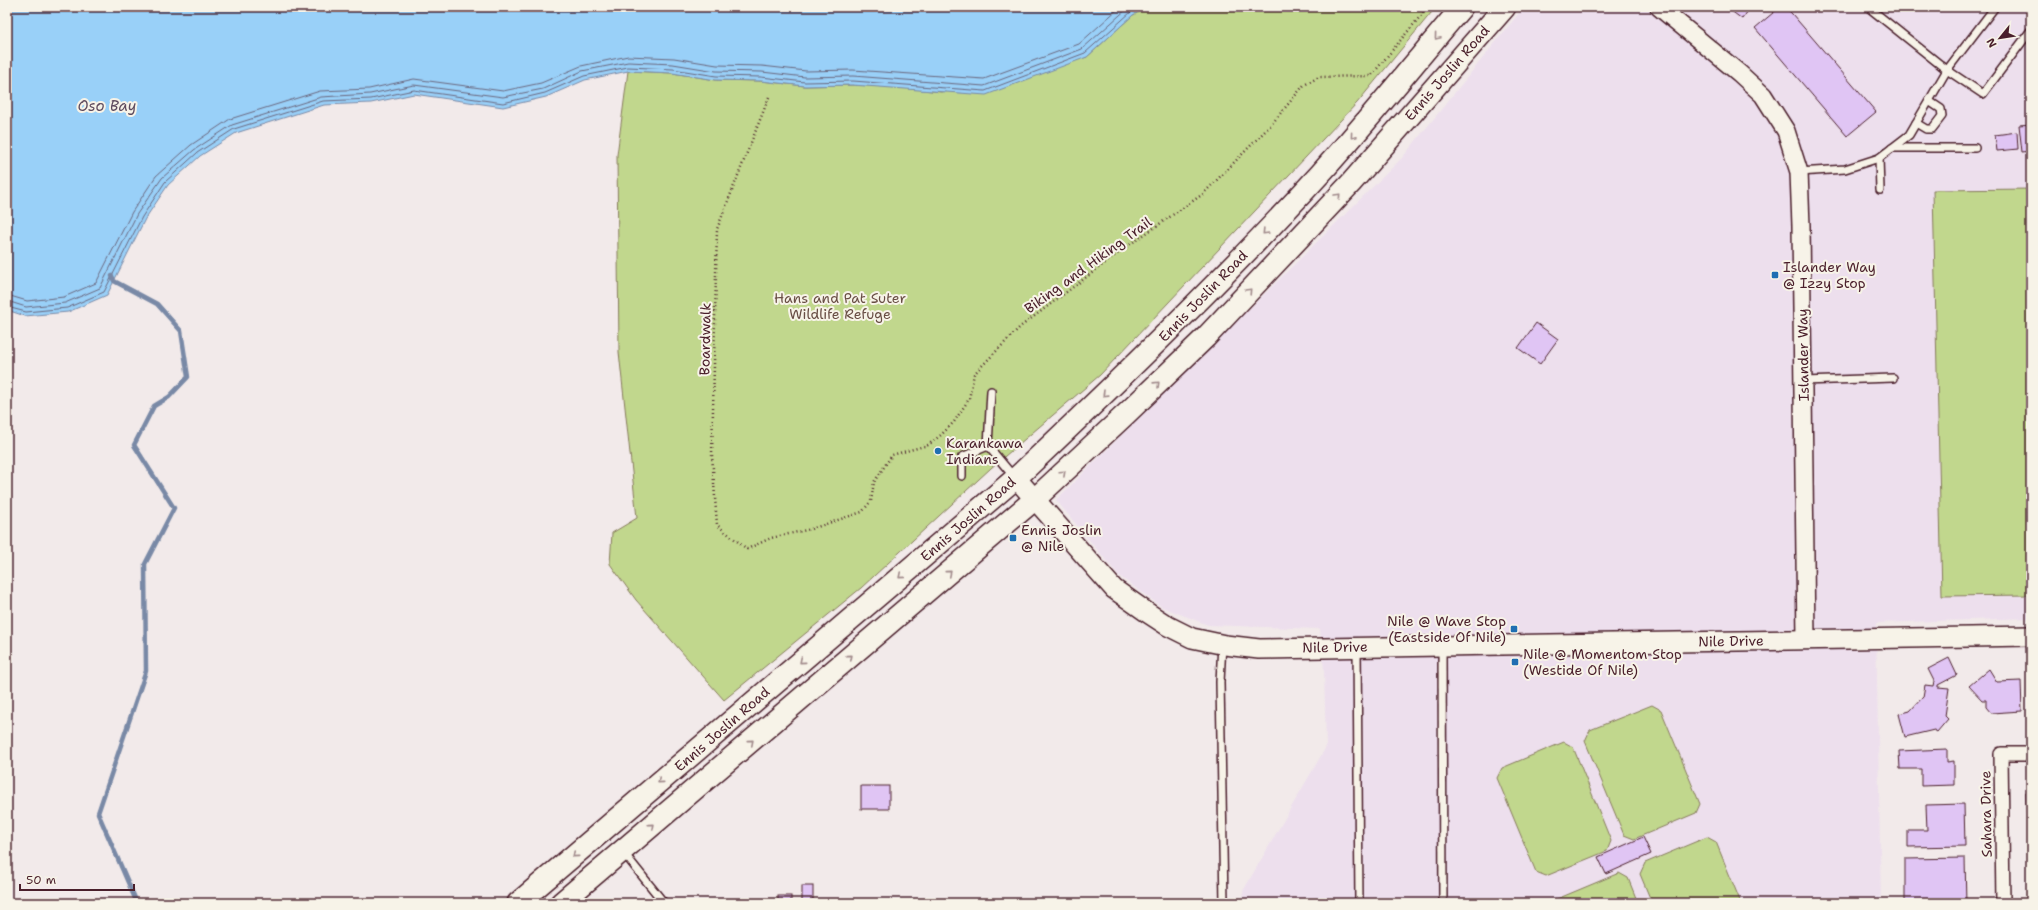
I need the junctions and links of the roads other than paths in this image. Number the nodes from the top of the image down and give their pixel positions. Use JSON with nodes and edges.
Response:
{"nodes":[{"id":1,"x":1462,"y":7,"type":"edge"},
{"id":2,"x":1505,"y":7,"type":"edge"},
{"id":3,"x":1659,"y":7,"type":"edge"},
{"id":4,"x":1868,"y":7,"type":"edge"},
{"id":5,"x":1995,"y":7,"type":"edge"},
{"id":6,"x":2031,"y":30,"type":"edge"},
{"id":7,"x":1947,"y":70,"type":"junction"},
{"id":8,"x":1929,"y":101,"type":"junction"},
{"id":9,"x":1916,"y":123,"type":"junction"},
{"id":10,"x":1892,"y":148,"type":"junction"},
{"id":11,"x":1975,"y":148,"type":"dead end"},
{"id":12,"x":1879,"y":158,"type":"junction"},
{"id":13,"x":1798,"y":172,"type":"junction"},
{"id":14,"x":1880,"y":190,"type":"dead end"},
{"id":15,"x":1893,"y":378,"type":"dead end"},
{"id":16,"x":1803,"y":381,"type":"junction"},
{"id":17,"x":991,"y":391,"type":"dead end"},
{"id":18,"x":988,"y":446,"type":"junction"},
{"id":19,"x":962,"y":476,"type":"dead end"},
{"id":20,"x":1016,"y":478,"type":"junction"},
{"id":21,"x":1034,"y":500,"type":"junction"},
{"id":22,"x":2031,"y":636,"type":"edge"},
{"id":23,"x":1806,"y":640,"type":"junction"},
{"id":24,"x":1222,"y":644,"type":"junction"},
{"id":25,"x":1442,"y":645,"type":"junction"},
{"id":26,"x":1357,"y":647,"type":"junction"},
{"id":27,"x":2031,"y":754,"type":"edge"},
{"id":28,"x":604,"y":830,"type":"junction"},
{"id":29,"x":622,"y":851,"type":"junction"},
{"id":30,"x":518,"y":903,"type":"edge"},
{"id":31,"x":561,"y":903,"type":"edge"},
{"id":32,"x":664,"y":903,"type":"edge"},
{"id":33,"x":1224,"y":903,"type":"edge"},
{"id":34,"x":1360,"y":903,"type":"edge"},
{"id":35,"x":1443,"y":903,"type":"edge"},
{"id":36,"x":2003,"y":903,"type":"edge"}],
"edges":[{"from":1,"to":20,"type":"main road","name":"Ennis Joslin Road","one_way":true},
{"from":21,"to":2,"type":"main road","name":"Ennis Joslin Road","one_way":true},
{"from":3,"to":13,"type":"street","name":"Islander Way"},
{"from":4,"to":7,"type":"lane"},
{"from":5,"to":7,"type":"lane"},
{"from":6,"to":7,"type":"lane"},
{"from":7,"to":8,"type":"lane"},
{"from":8,"to":9,"type":"lane"},
{"from":8,"to":9,"type":"lane"},
{"from":9,"to":10,"type":"lane"},
{"from":10,"to":11,"type":"lane"},
{"from":10,"to":12,"type":"lane"},
{"from":12,"to":13,"type":"lane"},
{"from":12,"to":14,"type":"lane"},
{"from":13,"to":16,"type":"street","name":"Islander Way"},
{"from":15,"to":16,"type":"lane"},
{"from":16,"to":23,"type":"street","name":"Islander Way"},
{"from":17,"to":18,"type":"lane"},
{"from":18,"to":19,"type":"lane"},
{"from":18,"to":20,"type":"lane"},
{"from":20,"to":21,"type":"main road","name":"Nile Drive"},
{"from":20,"to":28,"type":"main road","name":"Ennis Joslin Road","one_way":true},
{"from":21,"to":24,"type":"main road","name":"Nile Drive"},
{"from":29,"to":21,"type":"main road","name":"Ennis Joslin Road","one_way":true},
{"from":22,"to":23,"type":"main road","name":"Nile Drive"},
{"from":23,"to":25,"type":"main road","name":"Nile Drive"},
{"from":24,"to":26,"type":"main road","name":"Nile Drive"},
{"from":24,"to":33,"type":"lane"},
{"from":25,"to":26,"type":"main road","name":"Nile Drive"},
{"from":25,"to":35,"type":"lane"},
{"from":26,"to":34,"type":"lane"},
{"from":27,"to":36,"type":"street","name":"Sahara Drive"},
{"from":28,"to":29,"type":"main road"},
{"from":28,"to":30,"type":"main road","name":"Ennis Joslin Road","one_way":true},
{"from":29,"to":31,"type":"main road","name":"Ennis Joslin Road"},
{"from":29,"to":32,"type":"lane"}]}
